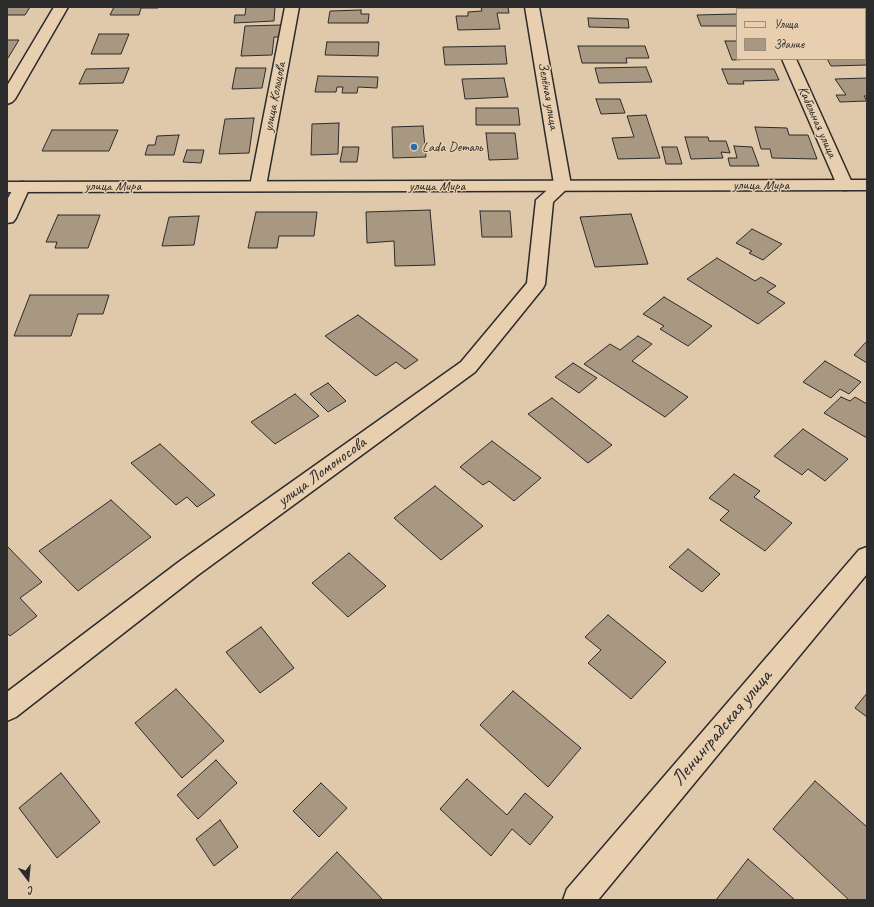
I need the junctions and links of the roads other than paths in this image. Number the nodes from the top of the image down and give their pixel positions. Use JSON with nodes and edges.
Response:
{"nodes":[{"id":1,"x":61,"y":7,"type":"edge"},
{"id":2,"x":292,"y":7,"type":"edge"},
{"id":3,"x":532,"y":7,"type":"edge"},
{"id":4,"x":789,"y":60,"type":"edge"},
{"id":5,"x":7,"y":99,"type":"edge"},
{"id":6,"x":563,"y":185,"type":"junction"},
{"id":7,"x":845,"y":185,"type":"junction"},
{"id":8,"x":867,"y":185,"type":"edge"},
{"id":9,"x":258,"y":186,"type":"junction"},
{"id":10,"x":15,"y":187,"type":"edge"},
{"id":11,"x":7,"y":218,"type":"edge"},
{"id":12,"x":867,"y":557,"type":"edge"},
{"id":13,"x":7,"y":708,"type":"edge"},
{"id":14,"x":578,"y":900,"type":"edge"}],
"edges":[{"from":1,"to":5,"type":"street"},
{"from":2,"to":9,"type":"street","name":"улица Кольцова"},
{"from":3,"to":6,"type":"street","name":"Зелёная улица"},
{"from":4,"to":7,"type":"street","name":"Кабельная улица"},
{"from":6,"to":7,"type":"street","name":"улица Мира"},
{"from":6,"to":9,"type":"street","name":"улица Мира"},
{"from":6,"to":13,"type":"street","name":"улица Ломоносова"},
{"from":7,"to":8,"type":"street","name":"улица Мира"},
{"from":9,"to":10,"type":"street","name":"улица Мира"},
{"from":10,"to":11,"type":"street"},
{"from":12,"to":14,"type":"street","name":"Ленинградская улица"}]}
